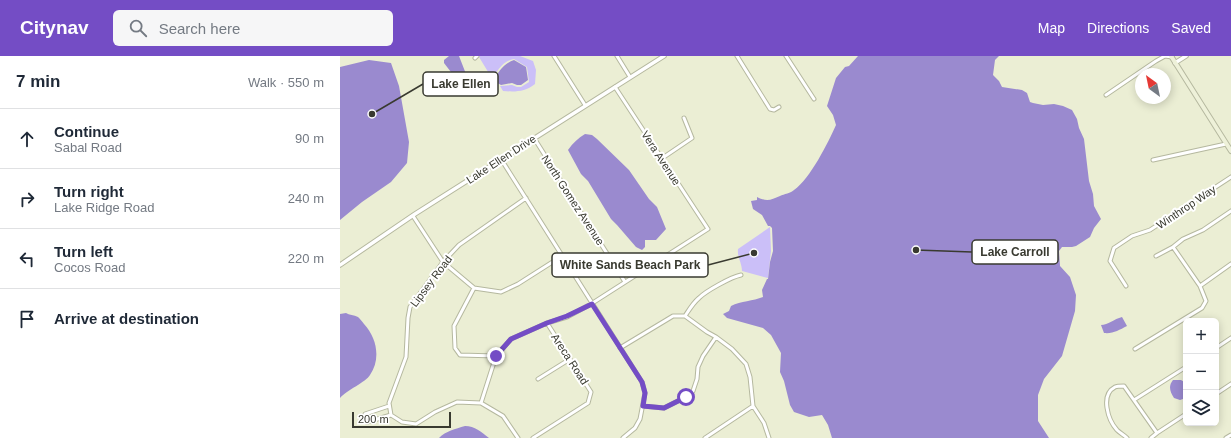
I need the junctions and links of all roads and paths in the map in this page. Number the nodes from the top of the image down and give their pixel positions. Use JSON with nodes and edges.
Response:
{"nodes":[{"id":1,"x":554,"y":56,"type":"edge"},
{"id":2,"x":617,"y":56,"type":"edge"},
{"id":3,"x":664,"y":56,"type":"edge"},
{"id":4,"x":737,"y":56,"type":"edge"},
{"id":5,"x":786,"y":56,"type":"edge"},
{"id":6,"x":1186,"y":56,"type":"edge"},
{"id":7,"x":1172,"y":57,"type":"edge"},
{"id":8,"x":1175,"y":63,"type":"junction"},
{"id":9,"x":630,"y":78,"type":"junction"},
{"id":10,"x":615,"y":87,"type":"junction"},
{"id":11,"x":1106,"y":95,"type":"dead end"},
{"id":12,"x":814,"y":99,"type":"dead end"},
{"id":13,"x":585,"y":105,"type":"junction"},
{"id":14,"x":779,"y":107,"type":"dead end"},
{"id":15,"x":684,"y":118,"type":"dead end"},
{"id":16,"x":534,"y":138,"type":"junction"},
{"id":17,"x":1226,"y":144,"type":"junction"},
{"id":18,"x":1231,"y":151,"type":"edge"},
{"id":19,"x":501,"y":159,"type":"junction"},
{"id":20,"x":661,"y":159,"type":"junction"},
{"id":21,"x":1153,"y":160,"type":"dead end"},
{"id":22,"x":1231,"y":177,"type":"edge"},
{"id":23,"x":526,"y":198,"type":"junction"},
{"id":24,"x":1231,"y":211,"type":"edge"},
{"id":25,"x":413,"y":216,"type":"junction"},
{"id":26,"x":1173,"y":247,"type":"junction"},
{"id":27,"x":562,"y":256,"type":"junction"},
{"id":28,"x":1156,"y":256,"type":"dead end"},
{"id":29,"x":443,"y":262,"type":"junction"},
{"id":30,"x":1231,"y":264,"type":"edge"},
{"id":31,"x":340,"y":265,"type":"edge"},
{"id":32,"x":741,"y":275,"type":"dead end"},
{"id":33,"x":625,"y":282,"type":"junction"},
{"id":34,"x":1126,"y":286,"type":"dead end"},
{"id":35,"x":1200,"y":286,"type":"junction"},
{"id":36,"x":474,"y":288,"type":"junction"},
{"id":37,"x":592,"y":304,"type":"junction"},
{"id":38,"x":685,"y":316,"type":"junction"},
{"id":39,"x":547,"y":323,"type":"junction"},
{"id":40,"x":716,"y":337,"type":"junction"},
{"id":41,"x":1231,"y":338,"type":"edge"},
{"id":42,"x":1219,"y":346,"type":"edge"},
{"id":43,"x":620,"y":348,"type":"junction"},
{"id":44,"x":1135,"y":349,"type":"dead end"},
{"id":45,"x":496,"y":356,"type":"junction"},
{"id":46,"x":570,"y":359,"type":"junction"},
{"id":47,"x":1183,"y":369,"type":"edge"},
{"id":48,"x":538,"y":379,"type":"dead end"},
{"id":49,"x":1231,"y":384,"type":"edge"},
{"id":50,"x":1219,"y":392,"type":"edge"},
{"id":51,"x":1134,"y":400,"type":"junction"},
{"id":52,"x":481,"y":403,"type":"junction"},
{"id":53,"x":389,"y":406,"type":"junction"},
{"id":54,"x":643,"y":406,"type":"junction"},
{"id":55,"x":753,"y":406,"type":"junction"},
{"id":56,"x":391,"y":415,"type":"junction"},
{"id":57,"x":1183,"y":416,"type":"edge"},
{"id":58,"x":1156,"y":433,"type":"junction"},
{"id":59,"x":1231,"y":435,"type":"edge"},
{"id":60,"x":518,"y":438,"type":"edge"},
{"id":61,"x":533,"y":438,"type":"edge"},
{"id":62,"x":623,"y":438,"type":"edge"},
{"id":63,"x":705,"y":438,"type":"edge"},
{"id":64,"x":769,"y":438,"type":"edge"},
{"id":65,"x":1127,"y":438,"type":"edge"},
{"id":66,"x":1151,"y":438,"type":"edge"},
{"id":67,"x":1226,"y":438,"type":"edge"}],
"edges":[{"from":1,"to":13,"type":"street"},
{"from":2,"to":9,"type":"street"},
{"from":3,"to":9,"type":"street","name":"Lake Ellen Drive"},
{"from":4,"to":14,"type":"street"},
{"from":5,"to":12,"type":"street"},
{"from":6,"to":8,"type":"street"},
{"from":7,"to":8,"type":"main road"},
{"from":7,"to":11,"type":"street"},
{"from":8,"to":17,"type":"main road"},
{"from":9,"to":10,"type":"street","name":"Lake Ellen Drive"},
{"from":10,"to":13,"type":"street","name":"Lake Ellen Drive"},
{"from":10,"to":20,"type":"street","name":"Vera Avenue"},
{"from":13,"to":16,"type":"street","name":"Lake Ellen Drive"},
{"from":15,"to":20,"type":"street"},
{"from":16,"to":19,"type":"street","name":"Lake Ellen Drive"},
{"from":16,"to":33,"type":"street","name":"North Gomez Avenue"},
{"from":17,"to":18,"type":"main road"},
{"from":17,"to":21,"type":"street"},
{"from":19,"to":23,"type":"street"},
{"from":19,"to":25,"type":"street","name":"Lake Ellen Drive"},
{"from":20,"to":33,"type":"street","name":"Vera Avenue"},
{"from":22,"to":34,"type":"street","name":"Winthrop Way"},
{"from":23,"to":27,"type":"street"},
{"from":23,"to":29,"type":"street","name":"Lipsey Road"},
{"from":24,"to":26,"type":"street"},
{"from":25,"to":29,"type":"street"},
{"from":25,"to":31,"type":"street","name":"Lake Ellen Drive"},
{"from":26,"to":28,"type":"street"},
{"from":26,"to":35,"type":"street"},
{"from":27,"to":36,"type":"street"},
{"from":27,"to":37,"type":"street"},
{"from":29,"to":36,"type":"street"},
{"from":29,"to":53,"type":"street","name":"Lipsey Road"},
{"from":30,"to":35,"type":"street"},
{"from":32,"to":38,"type":"street"},
{"from":33,"to":37,"type":"street"},
{"from":35,"to":44,"type":"street"},
{"from":36,"to":45,"type":"street"},
{"from":37,"to":39,"type":"street"},
{"from":37,"to":43,"type":"street"},
{"from":38,"to":40,"type":"street"},
{"from":38,"to":43,"type":"street"},
{"from":39,"to":45,"type":"street"},
{"from":39,"to":46,"type":"street","name":"Areca Road"},
{"from":40,"to":54,"type":"street"},
{"from":40,"to":55,"type":"street"},
{"from":41,"to":42,"type":"street"},
{"from":43,"to":54,"type":"street"},
{"from":45,"to":52,"type":"street"},
{"from":46,"to":48,"type":"street"},
{"from":46,"to":61,"type":"street","name":"Areca Road"},
{"from":47,"to":51,"type":"street"},
{"from":49,"to":50,"type":"street"},
{"from":51,"to":58,"type":"street"},
{"from":51,"to":65,"type":"street"},
{"from":52,"to":56,"type":"street"},
{"from":52,"to":60,"type":"street"},
{"from":53,"to":56,"type":"street","name":"Lipsey Road"},
{"from":53,"to":56,"type":"street"},
{"from":54,"to":62,"type":"street"},
{"from":55,"to":63,"type":"street"},
{"from":55,"to":64,"type":"street"},
{"from":57,"to":58,"type":"street"},
{"from":58,"to":66,"type":"street"},
{"from":59,"to":67,"type":"street"}]}
